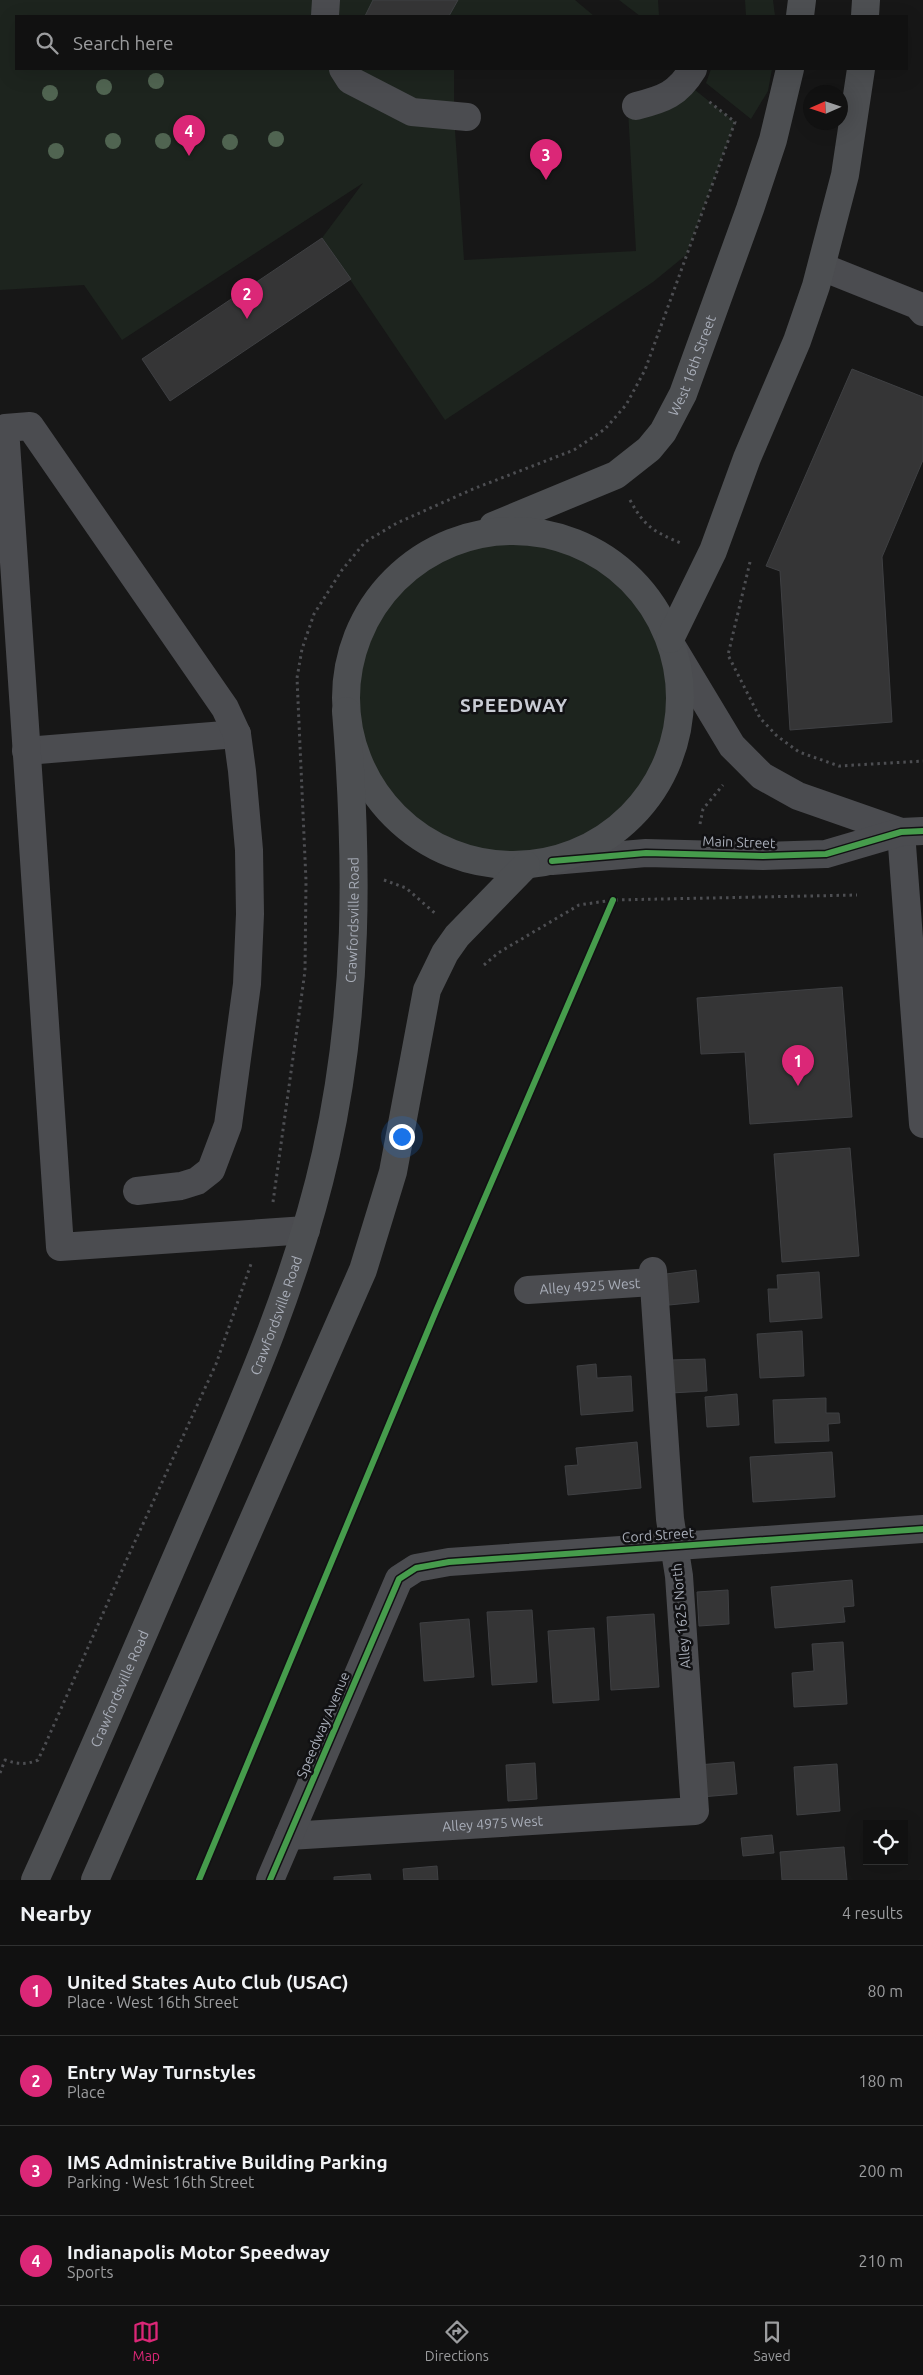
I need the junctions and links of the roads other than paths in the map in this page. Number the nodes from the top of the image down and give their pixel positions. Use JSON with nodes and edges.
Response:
{"nodes":[{"id":1,"x":326,"y":0,"type":"edge"},
{"id":2,"x":802,"y":0,"type":"edge"},
{"id":3,"x":866,"y":0,"type":"edge"},
{"id":4,"x":326,"y":15,"type":"edge"},
{"id":5,"x":800,"y":15,"type":"edge"},
{"id":6,"x":865,"y":15,"type":"edge"},
{"id":7,"x":344,"y":70,"type":"edge"},
{"id":8,"x":790,"y":70,"type":"edge"},
{"id":9,"x":861,"y":70,"type":"edge"},
{"id":10,"x":689,"y":76,"type":"edge"},
{"id":11,"x":636,"y":106,"type":"dead end"},
{"id":12,"x":467,"y":117,"type":"dead end"},
{"id":13,"x":822,"y":267,"type":"junction"},
{"id":14,"x":923,"y":312,"type":"edge"},
{"id":15,"x":454,"y":541,"type":"junction"},
{"id":16,"x":672,"y":644,"type":"junction"},
{"id":17,"x":346,"y":711,"type":"junction"},
{"id":18,"x":237,"y":734,"type":"junction"},
{"id":19,"x":26,"y":752,"type":"junction"},
{"id":20,"x":912,"y":831,"type":"edge"},
{"id":21,"x":539,"y":863,"type":"junction"},
{"id":22,"x":918,"y":993,"type":"edge"},
{"id":23,"x":921,"y":1062,"type":"edge"},
{"id":24,"x":923,"y":1124,"type":"edge"},
{"id":25,"x":137,"y":1191,"type":"dead end"},
{"id":26,"x":306,"y":1230,"type":"junction"},
{"id":27,"x":653,"y":1277,"type":"joint"},
{"id":28,"x":528,"y":1290,"type":"dead end"},
{"id":29,"x":923,"y":1529,"type":"edge"},
{"id":30,"x":674,"y":1547,"type":"junction"},
{"id":31,"x":399,"y":1579,"type":"joint"},
{"id":32,"x":696,"y":1811,"type":"joint"},
{"id":33,"x":289,"y":1836,"type":"junction"},
{"id":34,"x":35,"y":1880,"type":"edge"},
{"id":35,"x":96,"y":1880,"type":"edge"},
{"id":36,"x":270,"y":1880,"type":"edge"}],
"edges":[{"from":1,"to":4,"type":"street"},
{"from":2,"to":5,"type":"main road"},
{"from":3,"to":6,"type":"main road"},
{"from":7,"to":12,"type":"street"},
{"from":8,"to":15,"type":"main road","name":"West 16th Street"},
{"from":9,"to":13,"type":"main road"},
{"from":10,"to":11,"type":"street"},
{"from":13,"to":14,"type":"street"},
{"from":13,"to":16,"type":"main road"},
{"from":15,"to":16,"type":"main road"},
{"from":15,"to":17,"type":"main road"},
{"from":16,"to":20,"type":"street"},
{"from":16,"to":21,"type":"main road"},
{"from":17,"to":21,"type":"main road"},
{"from":17,"to":26,"type":"main road","name":"Crawfordsville Road"},
{"from":18,"to":19,"type":"street"},
{"from":18,"to":19,"type":"street"},
{"from":18,"to":25,"type":"street"},
{"from":19,"to":26,"type":"street"},
{"from":20,"to":21,"type":"street","name":"Main Street"},
{"from":20,"to":22,"type":"street"},
{"from":21,"to":35,"type":"main road"},
{"from":22,"to":23,"type":"street"},
{"from":23,"to":24,"type":"street"},
{"from":26,"to":34,"type":"main road","name":"Crawfordsville Road"},
{"from":27,"to":28,"type":"street","name":"Alley 4925 West"},
{"from":27,"to":30,"type":"street","name":"Alley 1625 North"},
{"from":29,"to":30,"type":"street","name":"Cord Street"},
{"from":30,"to":31,"type":"street","name":"Cord Street"},
{"from":30,"to":32,"type":"street","name":"Alley 1625 North"},
{"from":31,"to":33,"type":"street","name":"Speedway Avenue"},
{"from":32,"to":33,"type":"street","name":"Alley 4975 West"},
{"from":33,"to":36,"type":"street","name":"Speedway Avenue"}]}
